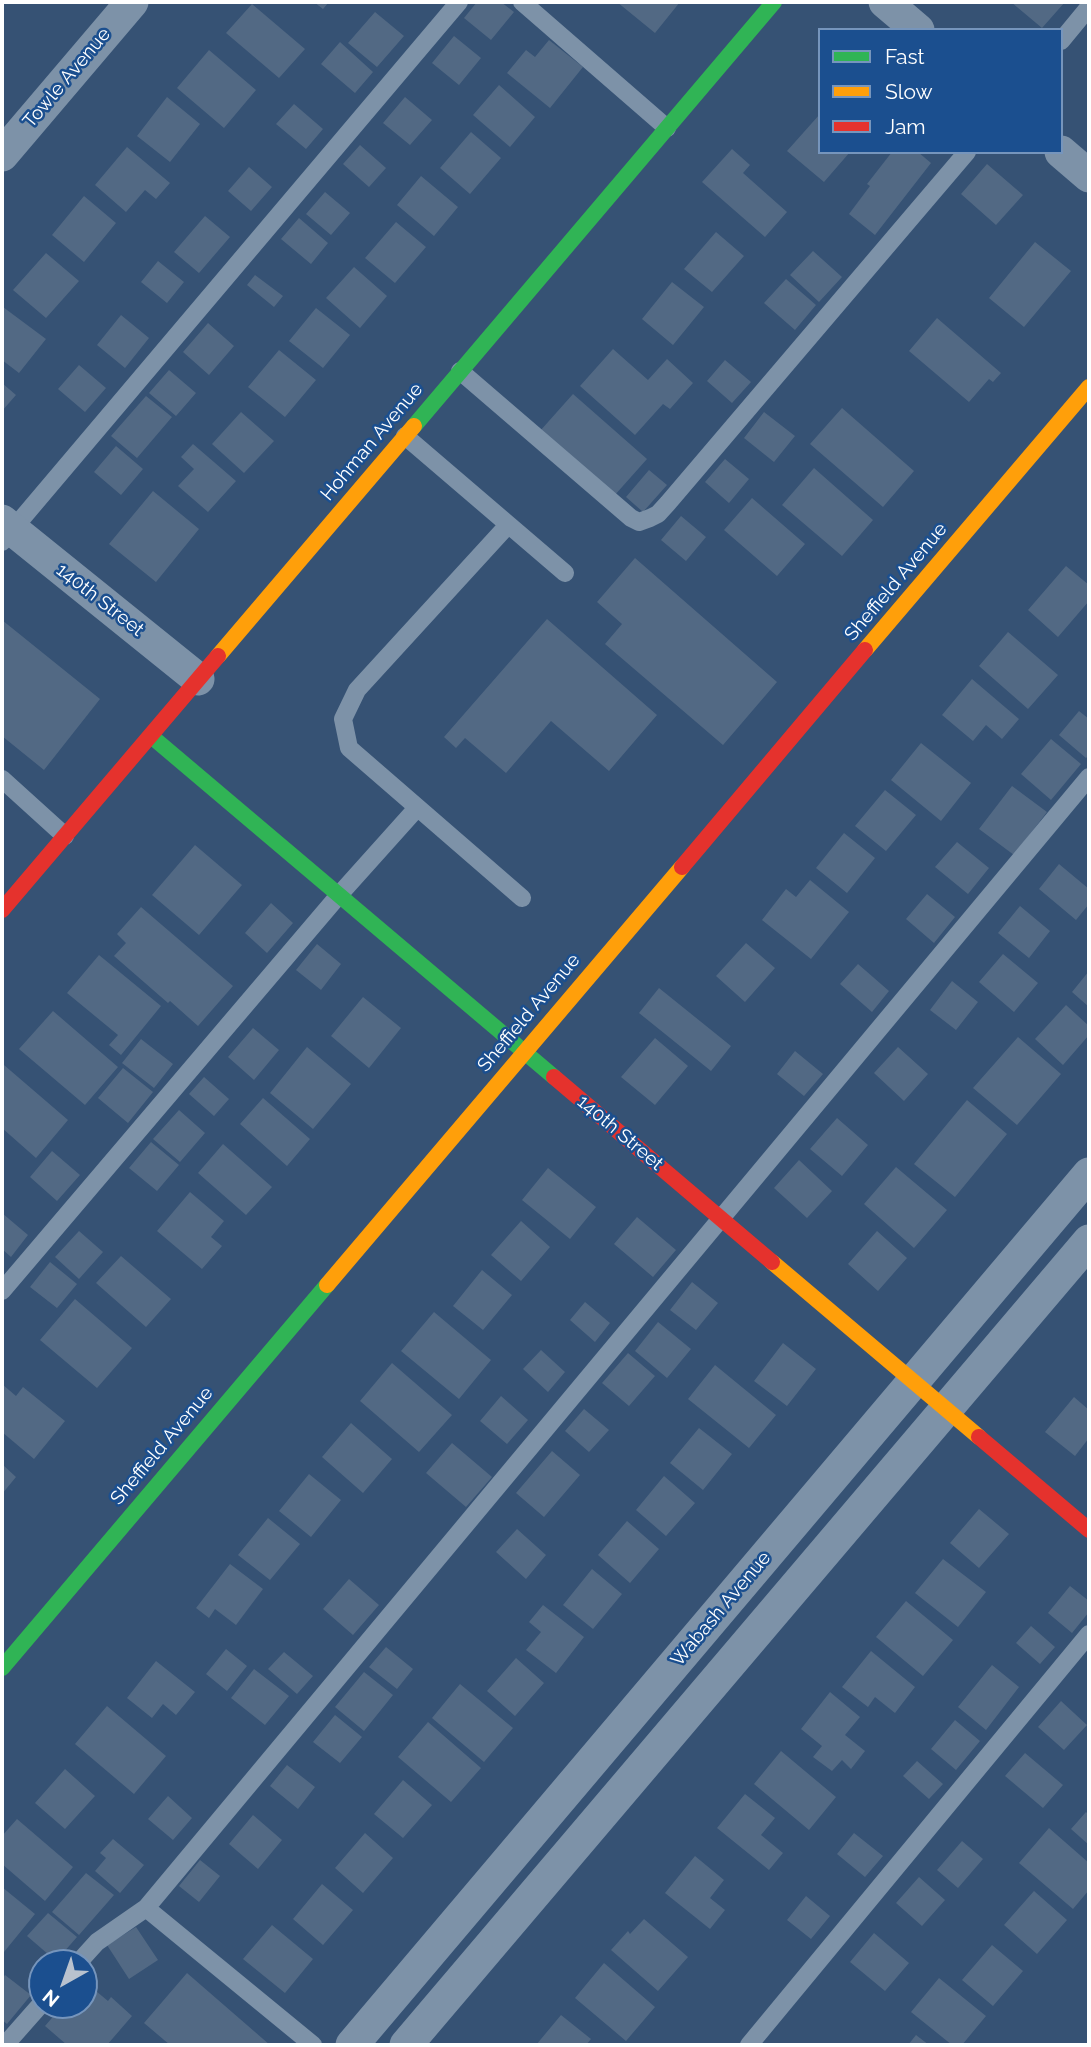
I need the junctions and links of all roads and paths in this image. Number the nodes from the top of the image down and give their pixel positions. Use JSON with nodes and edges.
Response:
{"nodes":[{"id":1,"x":132,"y":2,"type":"edge"},
{"id":2,"x":459,"y":2,"type":"edge"},
{"id":3,"x":522,"y":2,"type":"edge"},
{"id":4,"x":774,"y":2,"type":"edge"},
{"id":5,"x":885,"y":2,"type":"edge"},
{"id":6,"x":1089,"y":8,"type":"edge"},
{"id":7,"x":916,"y":28,"type":"edge"},
{"id":8,"x":1063,"y":39,"type":"edge"},
{"id":9,"x":667,"y":128,"type":"junction"},
{"id":10,"x":965,"y":154,"type":"edge"},
{"id":11,"x":1063,"y":154,"type":"edge"},
{"id":12,"x":2,"y":155,"type":"edge"},
{"id":13,"x":1089,"y":176,"type":"edge"},
{"id":14,"x":460,"y":371,"type":"junction"},
{"id":15,"x":1089,"y":387,"type":"edge"},
{"id":16,"x":405,"y":436,"type":"junction"},
{"id":17,"x":508,"y":525,"type":"junction"},
{"id":18,"x":5,"y":531,"type":"edge"},
{"id":19,"x":565,"y":573,"type":"dead end"},
{"id":20,"x":198,"y":679,"type":"junction"},
{"id":21,"x":151,"y":736,"type":"junction"},
{"id":22,"x":1089,"y":777,"type":"edge"},
{"id":23,"x":2,"y":779,"type":"edge"},
{"id":24,"x":417,"y":808,"type":"junction"},
{"id":25,"x":65,"y":836,"type":"junction"},
{"id":26,"x":339,"y":895,"type":"junction"},
{"id":27,"x":522,"y":898,"type":"dead end"},
{"id":28,"x":2,"y":910,"type":"edge"},
{"id":29,"x":524,"y":1052,"type":"junction"},
{"id":30,"x":1089,"y":1174,"type":"edge"},
{"id":31,"x":721,"y":1218,"type":"junction"},
{"id":32,"x":1089,"y":1241,"type":"edge"},
{"id":33,"x":2,"y":1290,"type":"edge"},
{"id":34,"x":914,"y":1381,"type":"junction"},
{"id":35,"x":947,"y":1409,"type":"junction"},
{"id":36,"x":1089,"y":1530,"type":"edge"},
{"id":37,"x":1089,"y":1634,"type":"edge"},
{"id":38,"x":2,"y":1668,"type":"edge"},
{"id":39,"x":146,"y":1908,"type":"junction"},
{"id":40,"x":91,"y":1949,"type":"edge"},
{"id":41,"x":28,"y":2019,"type":"edge"},
{"id":42,"x":5,"y":2045,"type":"edge"},
{"id":43,"x":313,"y":2045,"type":"edge"},
{"id":44,"x":352,"y":2045,"type":"edge"},
{"id":45,"x":407,"y":2045,"type":"edge"},
{"id":46,"x":749,"y":2045,"type":"edge"}],
"edges":[{"from":1,"to":12,"type":"street","name":"Towle Avenue"},
{"from":2,"to":18,"type":"lane"},
{"from":3,"to":9,"type":"lane"},
{"from":4,"to":9,"type":"street","name":"Hohman Avenue"},
{"from":5,"to":7,"type":"street"},
{"from":6,"to":8,"type":"lane"},
{"from":9,"to":14,"type":"street","name":"Hohman Avenue"},
{"from":10,"to":14,"type":"lane"},
{"from":11,"to":13,"type":"street"},
{"from":14,"to":16,"type":"street","name":"Hohman Avenue"},
{"from":15,"to":29,"type":"street","name":"Sheffield Avenue"},
{"from":16,"to":17,"type":"lane"},
{"from":16,"to":20,"type":"street","name":"Hohman Avenue"},
{"from":17,"to":19,"type":"lane"},
{"from":17,"to":24,"type":"lane"},
{"from":18,"to":20,"type":"street","name":"140th Street"},
{"from":20,"to":21,"type":"street","name":"Hohman Avenue"},
{"from":21,"to":25,"type":"street","name":"Hohman Avenue"},
{"from":21,"to":26,"type":"street","name":"140th Street"},
{"from":22,"to":31,"type":"lane"},
{"from":23,"to":25,"type":"lane"},
{"from":24,"to":26,"type":"lane"},
{"from":24,"to":27,"type":"lane"},
{"from":25,"to":28,"type":"street","name":"Hohman Avenue"},
{"from":26,"to":29,"type":"street","name":"140th Street"},
{"from":26,"to":33,"type":"lane"},
{"from":29,"to":31,"type":"street","name":"140th Street"},
{"from":29,"to":38,"type":"street","name":"Sheffield Avenue"},
{"from":30,"to":34,"type":"street","name":"Wabash Avenue"},
{"from":31,"to":34,"type":"street","name":"140th Street"},
{"from":31,"to":39,"type":"lane"},
{"from":32,"to":35,"type":"street"},
{"from":34,"to":35,"type":"street","name":"140th Street"},
{"from":34,"to":44,"type":"street","name":"Wabash Avenue"},
{"from":35,"to":36,"type":"street","name":"140th Street"},
{"from":35,"to":45,"type":"street"},
{"from":37,"to":46,"type":"lane"},
{"from":39,"to":40,"type":"lane"},
{"from":39,"to":43,"type":"lane"},
{"from":41,"to":42,"type":"lane"}]}
